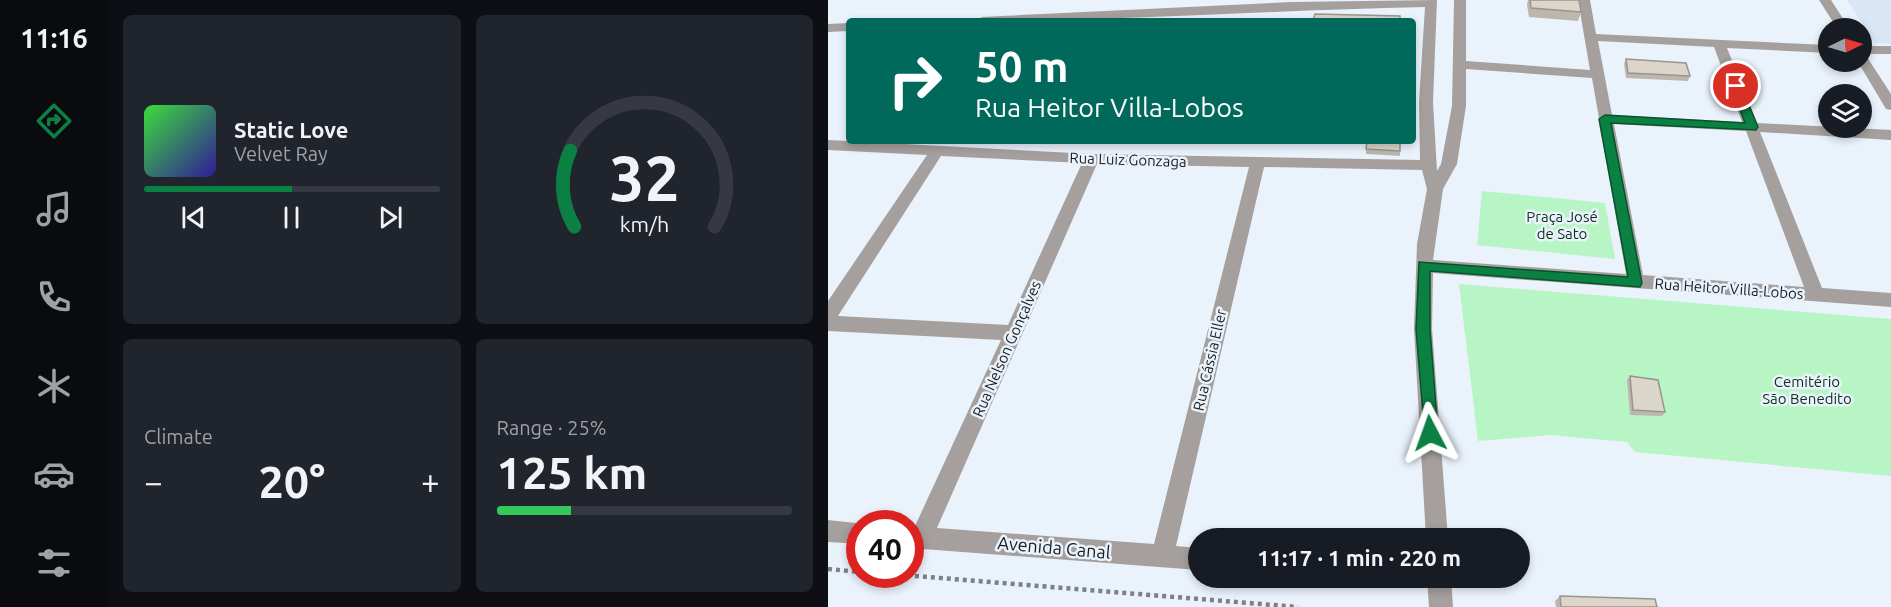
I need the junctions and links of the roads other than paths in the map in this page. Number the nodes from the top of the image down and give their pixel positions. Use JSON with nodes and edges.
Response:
{"nodes":[{"id":1,"x":1460,"y":0,"type":"edge"},
{"id":2,"x":1584,"y":0,"type":"edge"},
{"id":3,"x":1825,"y":0,"type":"edge"},
{"id":4,"x":1431,"y":2,"type":"edge"},
{"id":5,"x":1292,"y":3,"type":"edge"},
{"id":6,"x":1034,"y":18,"type":"edge"},
{"id":7,"x":1290,"y":18,"type":"edge"},
{"id":8,"x":1837,"y":18,"type":"edge"},
{"id":9,"x":846,"y":27,"type":"edge"},
{"id":10,"x":828,"y":28,"type":"edge"},
{"id":11,"x":1591,"y":37,"type":"junction"},
{"id":12,"x":1719,"y":44,"type":"junction"},
{"id":13,"x":1818,"y":49,"type":"edge"},
{"id":14,"x":1872,"y":50,"type":"edge"},
{"id":15,"x":1891,"y":50,"type":"edge"},
{"id":16,"x":1460,"y":65,"type":"junction"},
{"id":17,"x":1871,"y":72,"type":"edge"},
{"id":18,"x":1595,"y":74,"type":"junction"},
{"id":19,"x":1891,"y":105,"type":"edge"},
{"id":20,"x":1605,"y":119,"type":"junction"},
{"id":21,"x":1752,"y":127,"type":"junction"},
{"id":22,"x":1891,"y":135,"type":"edge"},
{"id":23,"x":828,"y":146,"type":"edge"},
{"id":24,"x":937,"y":151,"type":"junction"},
{"id":25,"x":1092,"y":159,"type":"junction"},
{"id":26,"x":1257,"y":164,"type":"junction"},
{"id":27,"x":1428,"y":165,"type":"junction"},
{"id":28,"x":1436,"y":189,"type":"junction"},
{"id":29,"x":1424,"y":266,"type":"junction"},
{"id":30,"x":1636,"y":283,"type":"junction"},
{"id":31,"x":1816,"y":295,"type":"junction"},
{"id":32,"x":1891,"y":300,"type":"edge"},
{"id":33,"x":828,"y":316,"type":"edge"},
{"id":34,"x":828,"y":323,"type":"edge"},
{"id":35,"x":1014,"y":333,"type":"junction"},
{"id":36,"x":924,"y":520,"type":"edge"},
{"id":37,"x":1436,"y":528,"type":"edge"},
{"id":38,"x":828,"y":531,"type":"edge"},
{"id":39,"x":846,"y":532,"type":"edge"},
{"id":40,"x":924,"y":538,"type":"edge"},
{"id":41,"x":1162,"y":557,"type":"junction"},
{"id":42,"x":1188,"y":558,"type":"edge"},
{"id":43,"x":1440,"y":588,"type":"edge"},
{"id":44,"x":1441,"y":607,"type":"edge"}],
"edges":[{"from":1,"to":16,"type":"street"},
{"from":2,"to":11,"type":"street"},
{"from":3,"to":8,"type":"street"},
{"from":4,"to":5,"type":"street"},
{"from":4,"to":27,"type":"street"},
{"from":5,"to":6,"type":"street"},
{"from":5,"to":7,"type":"street"},
{"from":9,"to":10,"type":"street"},
{"from":11,"to":12,"type":"street"},
{"from":11,"to":18,"type":"street"},
{"from":12,"to":13,"type":"street"},
{"from":12,"to":21,"type":"street"},
{"from":14,"to":15,"type":"street"},
{"from":16,"to":18,"type":"street"},
{"from":16,"to":28,"type":"street"},
{"from":17,"to":19,"type":"street"},
{"from":18,"to":20,"type":"street"},
{"from":20,"to":21,"type":"street"},
{"from":20,"to":30,"type":"street"},
{"from":21,"to":22,"type":"street"},
{"from":21,"to":31,"type":"street"},
{"from":23,"to":24,"type":"street","name":"Rua Luiz Gonzaga"},
{"from":24,"to":25,"type":"street","name":"Rua Luiz Gonzaga"},
{"from":24,"to":33,"type":"street"},
{"from":25,"to":26,"type":"street","name":"Rua Luiz Gonzaga"},
{"from":25,"to":35,"type":"street","name":"Rua Nelson Gonçalves"},
{"from":26,"to":27,"type":"street","name":"Rua Luiz Gonzaga"},
{"from":26,"to":41,"type":"street","name":"Rua Cássia Eller"},
{"from":27,"to":28,"type":"street"},
{"from":28,"to":29,"type":"street"},
{"from":29,"to":30,"type":"street","name":"Rua Heitor Villa-Lobos"},
{"from":29,"to":37,"type":"street"},
{"from":30,"to":31,"type":"street","name":"Rua Heitor Villa-Lobos"},
{"from":31,"to":32,"type":"street","name":"Rua Heitor Villa-Lobos"},
{"from":34,"to":35,"type":"street"},
{"from":35,"to":36,"type":"street","name":"Rua Nelson Gonçalves"},
{"from":38,"to":39,"type":"street"},
{"from":40,"to":41,"type":"street","name":"Avenida Canal"},
{"from":41,"to":42,"type":"street","name":"Avenida Canal"},
{"from":43,"to":44,"type":"street"}]}
